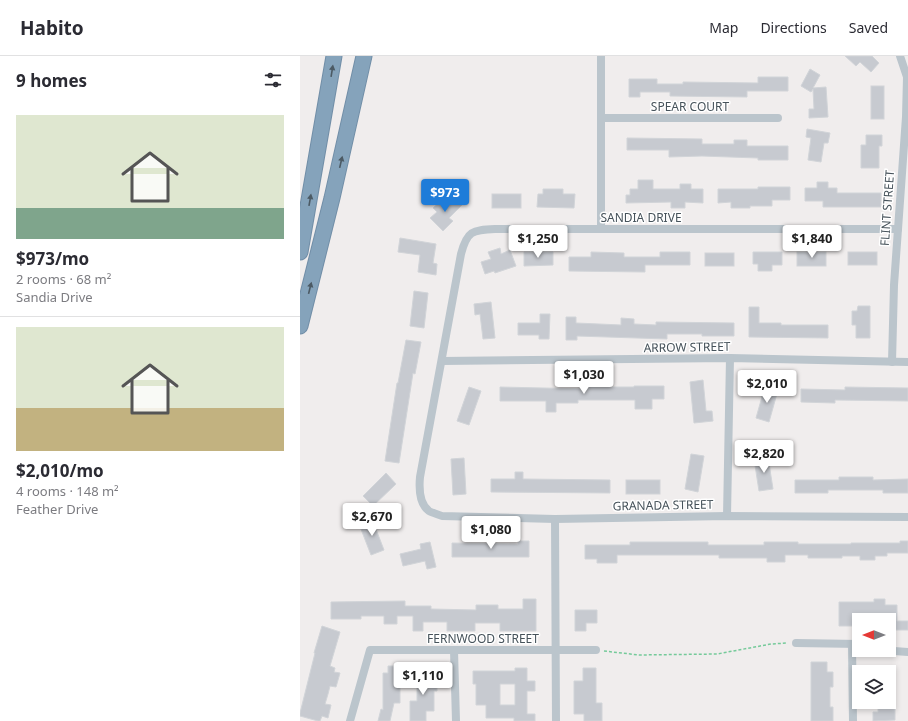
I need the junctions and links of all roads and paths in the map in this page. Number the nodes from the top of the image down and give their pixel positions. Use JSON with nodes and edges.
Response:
{"nodes":[{"id":1,"x":334,"y":56,"type":"edge"},
{"id":2,"x":364,"y":56,"type":"edge"},
{"id":3,"x":601,"y":56,"type":"edge"},
{"id":4,"x":900,"y":56,"type":"edge"},
{"id":5,"x":601,"y":118,"type":"junction"},
{"id":6,"x":778,"y":118,"type":"dead end"},
{"id":7,"x":601,"y":229,"type":"junction"},
{"id":8,"x":898,"y":229,"type":"junction"},
{"id":9,"x":300,"y":252,"type":"edge"},
{"id":10,"x":300,"y":326,"type":"edge"},
{"id":11,"x":730,"y":358,"type":"junction"},
{"id":12,"x":442,"y":361,"type":"junction"},
{"id":13,"x":892,"y":362,"type":"junction"},
{"id":14,"x":908,"y":362,"type":"edge"},
{"id":15,"x":423,"y":504,"type":"joint"},
{"id":16,"x":727,"y":516,"type":"junction"},
{"id":17,"x":908,"y":517,"type":"edge"},
{"id":18,"x":556,"y":519,"type":"junction"},
{"id":19,"x":796,"y":643,"type":"joint"},
{"id":20,"x":852,"y":644,"type":"edge"},
{"id":21,"x":454,"y":650,"type":"junction"},
{"id":22,"x":555,"y":650,"type":"junction"},
{"id":23,"x":596,"y":650,"type":"joint"},
{"id":24,"x":896,"y":651,"type":"edge"},
{"id":25,"x":908,"y":652,"type":"edge"},
{"id":26,"x":855,"y":657,"type":"edge"},
{"id":27,"x":350,"y":721,"type":"edge"},
{"id":28,"x":456,"y":721,"type":"edge"},
{"id":29,"x":556,"y":721,"type":"edge"},
{"id":30,"x":854,"y":721,"type":"edge"}],
"edges":[{"from":9,"to":1,"type":"highway","one_way":true},
{"from":10,"to":2,"type":"highway","one_way":true},
{"from":3,"to":5,"type":"street"},
{"from":4,"to":8,"type":"street","name":"FLINT STREET"},
{"from":5,"to":6,"type":"street","name":"SPEAR COURT"},
{"from":5,"to":7,"type":"street"},
{"from":7,"to":8,"type":"street","name":"SANDIA DRIVE"},
{"from":7,"to":12,"type":"street","name":"SANDIA DRIVE"},
{"from":8,"to":13,"type":"street","name":"FLINT STREET"},
{"from":11,"to":12,"type":"street","name":"ARROW STREET"},
{"from":11,"to":13,"type":"street","name":"ARROW STREET"},
{"from":11,"to":16,"type":"street"},
{"from":12,"to":15,"type":"street","name":"SANDIA DRIVE"},
{"from":13,"to":14,"type":"street","name":"ARROW STREET"},
{"from":15,"to":18,"type":"street","name":"GRANADA STREET"},
{"from":16,"to":17,"type":"street","name":"GRANADA STREET"},
{"from":16,"to":18,"type":"street","name":"GRANADA STREET"},
{"from":18,"to":22,"type":"street"},
{"from":19,"to":20,"type":"street"},
{"from":19,"to":23,"type":"path"},
{"from":21,"to":22,"type":"street","name":"FERNWOOD STREET"},
{"from":21,"to":27,"type":"street","name":"FERNWOOD STREET"},
{"from":21,"to":28,"type":"street"},
{"from":22,"to":23,"type":"street","name":"FERNWOOD STREET"},
{"from":22,"to":29,"type":"street"},
{"from":24,"to":25,"type":"street"},
{"from":26,"to":30,"type":"street"}]}
